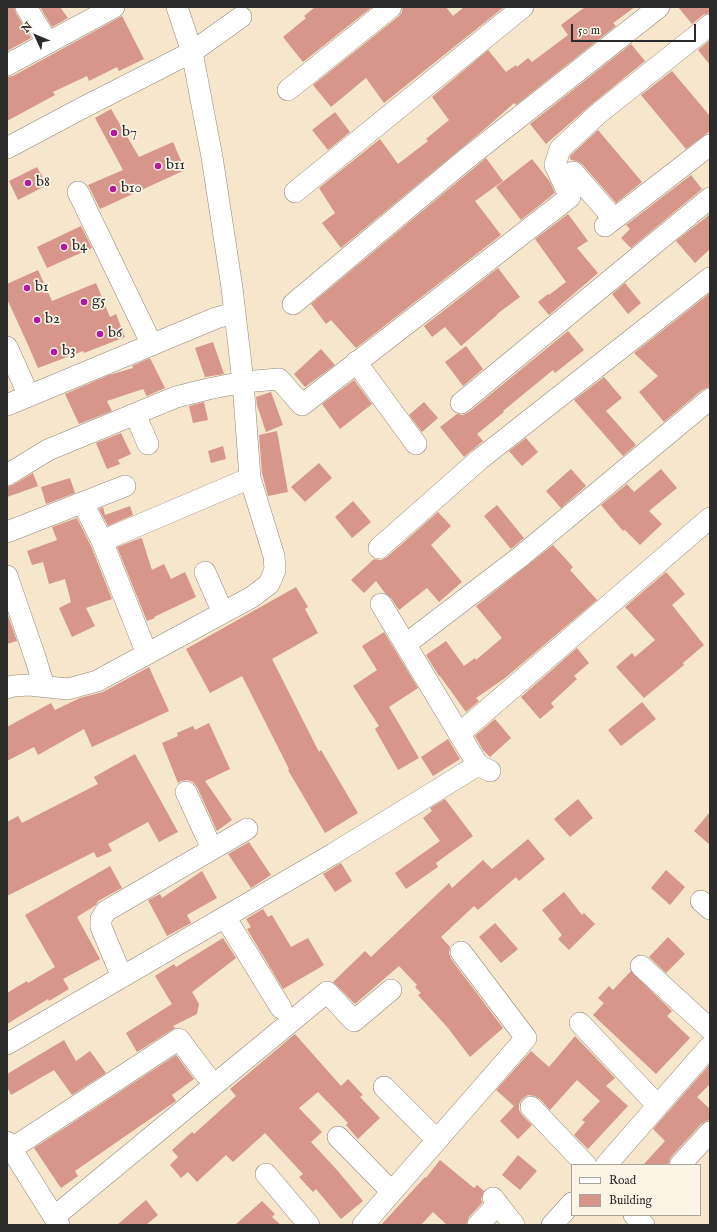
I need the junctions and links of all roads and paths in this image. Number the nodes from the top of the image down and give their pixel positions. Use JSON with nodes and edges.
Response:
{"nodes":[{"id":1,"x":26,"y":7,"type":"edge"},
{"id":2,"x":177,"y":7,"type":"edge"},
{"id":3,"x":391,"y":7,"type":"edge"},
{"id":4,"x":523,"y":7,"type":"edge"},
{"id":5,"x":659,"y":7,"type":"edge"},
{"id":6,"x":100,"y":10,"type":"edge"},
{"id":7,"x":241,"y":17,"type":"dead end"},
{"id":8,"x":710,"y":25,"type":"edge"},
{"id":9,"x":48,"y":43,"type":"junction"},
{"id":10,"x":192,"y":52,"type":"junction"},
{"id":11,"x":7,"y":65,"type":"edge"},
{"id":12,"x":288,"y":90,"type":"dead end"},
{"id":13,"x":710,"y":144,"type":"edge"},
{"id":14,"x":7,"y":148,"type":"edge"},
{"id":15,"x":573,"y":172,"type":"dead end"},
{"id":16,"x":78,"y":192,"type":"dead end"},
{"id":17,"x":295,"y":192,"type":"dead end"},
{"id":18,"x":710,"y":198,"type":"edge"},
{"id":19,"x":710,"y":278,"type":"edge"},
{"id":20,"x":293,"y":304,"type":"dead end"},
{"id":21,"x":234,"y":313,"type":"junction"},
{"id":22,"x":152,"y":345,"type":"junction"},
{"id":23,"x":7,"y":347,"type":"edge"},
{"id":24,"x":356,"y":362,"type":"junction"},
{"id":25,"x":243,"y":382,"type":"junction"},
{"id":26,"x":29,"y":396,"type":"junction"},
{"id":27,"x":710,"y":399,"type":"edge"},
{"id":28,"x":461,"y":403,"type":"dead end"},
{"id":29,"x":7,"y":405,"type":"edge"},
{"id":30,"x":134,"y":414,"type":"junction"},
{"id":31,"x":148,"y":444,"type":"dead end"},
{"id":32,"x":416,"y":444,"type":"dead end"},
{"id":33,"x":7,"y":475,"type":"edge"},
{"id":34,"x":250,"y":478,"type":"junction"},
{"id":35,"x":125,"y":486,"type":"dead end"},
{"id":36,"x":83,"y":503,"type":"junction"},
{"id":37,"x":710,"y":518,"type":"edge"},
{"id":38,"x":7,"y":532,"type":"edge"},
{"id":39,"x":102,"y":540,"type":"junction"},
{"id":40,"x":379,"y":548,"type":"dead end"},
{"id":41,"x":205,"y":572,"type":"dead end"},
{"id":42,"x":8,"y":584,"type":"edge"},
{"id":43,"x":381,"y":604,"type":"dead end"},
{"id":44,"x":223,"y":613,"type":"junction"},
{"id":45,"x":406,"y":644,"type":"junction"},
{"id":46,"x":147,"y":654,"type":"junction"},
{"id":47,"x":44,"y":686,"type":"junction"},
{"id":48,"x":7,"y":688,"type":"edge"},
{"id":49,"x":459,"y":734,"type":"junction"},
{"id":50,"x":186,"y":792,"type":"dead end"},
{"id":51,"x":247,"y":829,"type":"dead end"},
{"id":52,"x":212,"y":849,"type":"junction"},
{"id":53,"x":225,"y":917,"type":"junction"},
{"id":54,"x":462,"y":952,"type":"dead end"},
{"id":55,"x":641,"y":966,"type":"dead end"},
{"id":56,"x":122,"y":977,"type":"junction"},
{"id":57,"x":391,"y":990,"type":"dead end"},
{"id":58,"x":281,"y":1008,"type":"dead end"},
{"id":59,"x":580,"y":1023,"type":"dead end"},
{"id":60,"x":710,"y":1029,"type":"edge"},
{"id":61,"x":7,"y":1044,"type":"edge"},
{"id":62,"x":710,"y":1046,"type":"edge"},
{"id":63,"x":206,"y":1075,"type":"dead end"},
{"id":64,"x":384,"y":1087,"type":"dead end"},
{"id":65,"x":658,"y":1106,"type":"junction"},
{"id":66,"x":531,"y":1107,"type":"dead end"},
{"id":67,"x":710,"y":1132,"type":"edge"},
{"id":68,"x":338,"y":1137,"type":"dead end"},
{"id":69,"x":437,"y":1140,"type":"junction"},
{"id":70,"x":9,"y":1145,"type":"edge"},
{"id":71,"x":585,"y":1164,"type":"edge"},
{"id":72,"x":607,"y":1164,"type":"edge"},
{"id":73,"x":681,"y":1164,"type":"edge"},
{"id":74,"x":266,"y":1174,"type":"dead end"},
{"id":75,"x":392,"y":1192,"type":"junction"},
{"id":76,"x":571,"y":1204,"type":"edge"},
{"id":77,"x":635,"y":1216,"type":"edge"},
{"id":78,"x":56,"y":1221,"type":"edge"},
{"id":79,"x":309,"y":1225,"type":"edge"},
{"id":80,"x":363,"y":1225,"type":"edge"},
{"id":81,"x":478,"y":1225,"type":"edge"},
{"id":82,"x":514,"y":1225,"type":"edge"},
{"id":83,"x":552,"y":1225,"type":"edge"},
{"id":84,"x":644,"y":1225,"type":"edge"}],
"edges":[{"from":1,"to":9,"type":"street"},
{"from":2,"to":10,"type":"street"},
{"from":3,"to":12,"type":"street"},
{"from":4,"to":17,"type":"street"},
{"from":5,"to":20,"type":"street"},
{"from":6,"to":9,"type":"street"},
{"from":7,"to":10,"type":"street"},
{"from":8,"to":24,"type":"street"},
{"from":9,"to":11,"type":"street"},
{"from":10,"to":14,"type":"street"},
{"from":10,"to":21,"type":"street"},
{"from":13,"to":15,"type":"street"},
{"from":16,"to":22,"type":"street"},
{"from":18,"to":28,"type":"street"},
{"from":19,"to":40,"type":"street"},
{"from":21,"to":22,"type":"street"},
{"from":21,"to":25,"type":"street"},
{"from":22,"to":26,"type":"street"},
{"from":23,"to":26,"type":"street"},
{"from":24,"to":25,"type":"street"},
{"from":24,"to":32,"type":"street"},
{"from":25,"to":30,"type":"street"},
{"from":25,"to":34,"type":"street"},
{"from":26,"to":29,"type":"street"},
{"from":27,"to":45,"type":"street"},
{"from":30,"to":31,"type":"street"},
{"from":30,"to":33,"type":"street"},
{"from":34,"to":39,"type":"street"},
{"from":34,"to":44,"type":"street"},
{"from":35,"to":36,"type":"street"},
{"from":36,"to":38,"type":"street"},
{"from":36,"to":39,"type":"street"},
{"from":37,"to":49,"type":"street"},
{"from":39,"to":46,"type":"street"},
{"from":41,"to":44,"type":"street"},
{"from":42,"to":47,"type":"street"},
{"from":43,"to":45,"type":"street"},
{"from":44,"to":46,"type":"street"},
{"from":45,"to":49,"type":"street"},
{"from":46,"to":47,"type":"street"},
{"from":47,"to":48,"type":"street"},
{"from":49,"to":53,"type":"street"},
{"from":50,"to":52,"type":"street"},
{"from":51,"to":52,"type":"street"},
{"from":52,"to":56,"type":"street"},
{"from":53,"to":56,"type":"street"},
{"from":53,"to":58,"type":"street"},
{"from":54,"to":69,"type":"street"},
{"from":55,"to":60,"type":"street"},
{"from":56,"to":61,"type":"street"},
{"from":57,"to":78,"type":"street"},
{"from":59,"to":65,"type":"street"},
{"from":62,"to":65,"type":"street"},
{"from":63,"to":70,"type":"street"},
{"from":64,"to":69,"type":"street"},
{"from":65,"to":72,"type":"street"},
{"from":66,"to":71,"type":"street"},
{"from":67,"to":73,"type":"street"},
{"from":68,"to":75,"type":"street"},
{"from":69,"to":75,"type":"street"},
{"from":70,"to":78,"type":"street"},
{"from":74,"to":79,"type":"street"},
{"from":75,"to":80,"type":"street"},
{"from":76,"to":83,"type":"street"},
{"from":77,"to":84,"type":"street"},
{"from":81,"to":82,"type":"street"}]}
